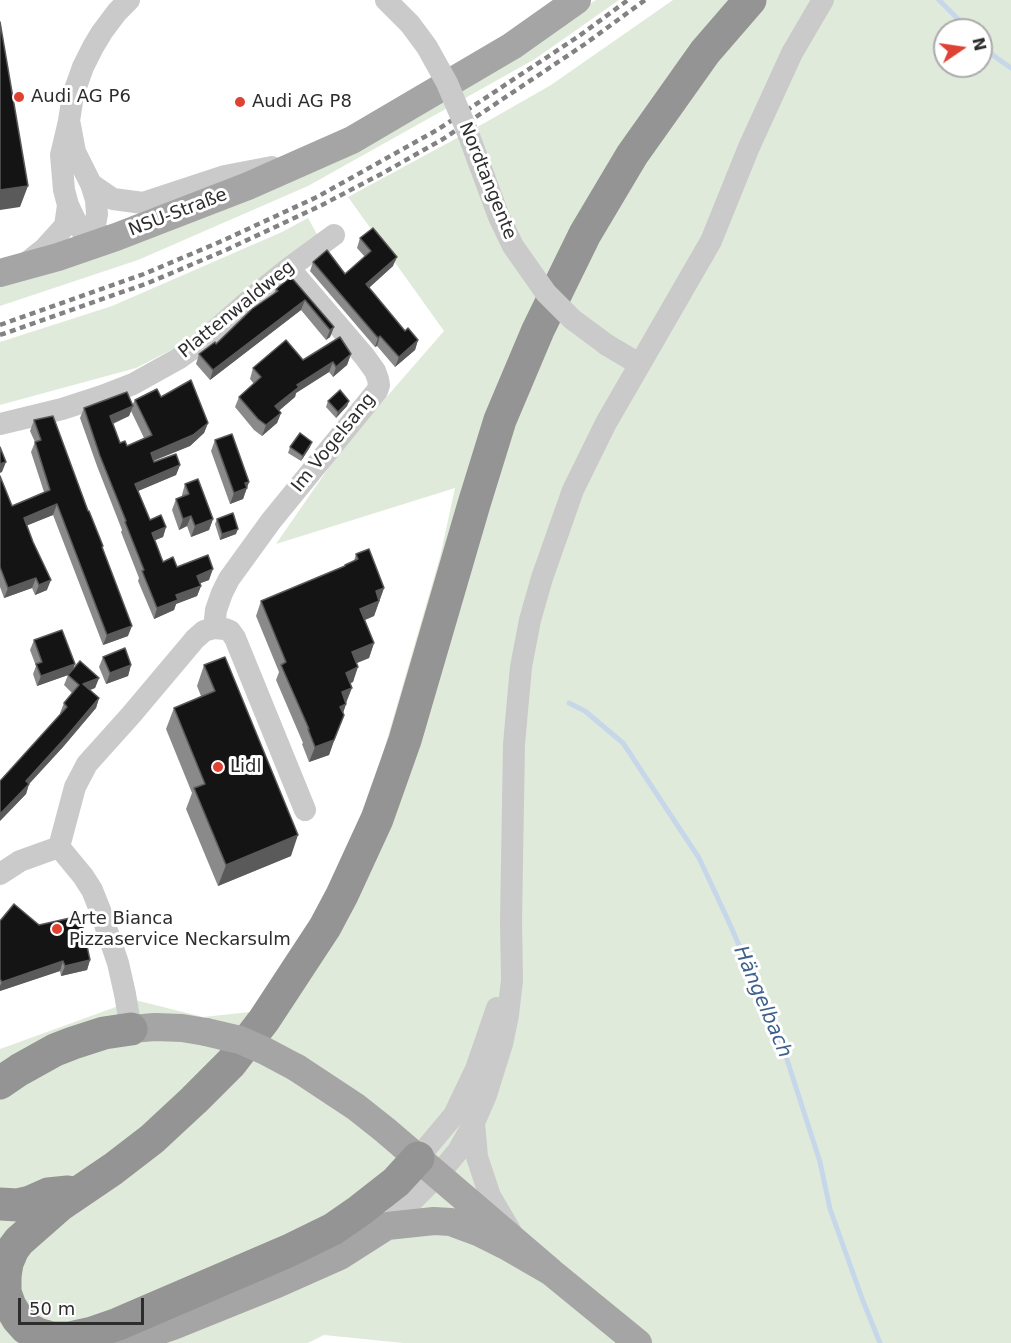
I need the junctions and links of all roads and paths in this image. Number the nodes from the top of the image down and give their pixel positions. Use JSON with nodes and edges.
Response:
{"nodes":[{"id":1,"x":129,"y":0,"type":"edge"},
{"id":2,"x":386,"y":0,"type":"edge"},
{"id":3,"x":577,"y":0,"type":"edge"},
{"id":4,"x":750,"y":0,"type":"edge"},
{"id":5,"x":823,"y":0,"type":"edge"},
{"id":6,"x":69,"y":121,"type":"junction"},
{"id":7,"x":306,"y":160,"type":"junction"},
{"id":8,"x":92,"y":184,"type":"junction"},
{"id":9,"x":68,"y":205,"type":"junction"},
{"id":10,"x":334,"y":236,"type":"dead end"},
{"id":11,"x":96,"y":241,"type":"junction"},
{"id":12,"x":289,"y":268,"type":"junction"},
{"id":13,"x":10,"y":270,"type":"edge"},
{"id":14,"x":639,"y":364,"type":"junction"},
{"id":15,"x":0,"y":424,"type":"edge"},
{"id":16,"x":214,"y":628,"type":"junction"},
{"id":17,"x":304,"y":810,"type":"dead end"},
{"id":18,"x":59,"y":847,"type":"junction"},
{"id":19,"x":0,"y":874,"type":"edge"},
{"id":20,"x":511,"y":921,"type":"junction"},
{"id":21,"x":131,"y":1029,"type":"junction"},
{"id":22,"x":6,"y":1080,"type":"edge"},
{"id":23,"x":474,"y":1123,"type":"junction"},
{"id":24,"x":428,"y":1167,"type":"junction"},
{"id":25,"x":71,"y":1198,"type":"junction"},
{"id":26,"x":0,"y":1204,"type":"edge"},
{"id":27,"x":387,"y":1226,"type":"junction"},
{"id":28,"x":16,"y":1230,"type":"edge"},
{"id":29,"x":516,"y":1242,"type":"junction"},
{"id":30,"x":0,"y":1245,"type":"edge"},
{"id":31,"x":551,"y":1272,"type":"junction"},
{"id":32,"x":124,"y":1343,"type":"edge"},
{"id":33,"x":638,"y":1343,"type":"edge"}],
"edges":[{"from":1,"to":6,"type":"street"},
{"from":2,"to":14,"type":"street","name":"Nordtangente","bridge":true},
{"from":3,"to":7,"type":"main road","name":"NSU-Straße"},
{"from":4,"to":25,"type":"highway"},
{"from":5,"to":14,"type":"street"},
{"from":6,"to":8,"type":"street"},
{"from":6,"to":9,"type":"street"},
{"from":7,"to":8,"type":"street"},
{"from":7,"to":11,"type":"main road","name":"NSU-Straße"},
{"from":8,"to":11,"type":"street"},
{"from":9,"to":11,"type":"street"},
{"from":9,"to":13,"type":"street"},
{"from":10,"to":12,"type":"street","name":"Plattenwaldweg"},
{"from":11,"to":13,"type":"main road","name":"NSU-Straße"},
{"from":12,"to":15,"type":"street","name":"Plattenwaldweg"},
{"from":12,"to":16,"type":"street","name":"Im Vogelsang"},
{"from":14,"to":20,"type":"street"},
{"from":16,"to":17,"type":"street"},
{"from":16,"to":18,"type":"street"},
{"from":18,"to":19,"type":"street"},
{"from":18,"to":21,"type":"street"},
{"from":20,"to":23,"type":"street"},
{"from":20,"to":24,"type":"street"},
{"from":21,"to":22,"type":"highway"},
{"from":21,"to":24,"type":"main road","bridge":true},
{"from":23,"to":24,"type":"street"},
{"from":23,"to":29,"type":"street"},
{"from":24,"to":27,"type":"street"},
{"from":24,"to":28,"type":"highway"},
{"from":24,"to":29,"type":"main road"},
{"from":25,"to":26,"type":"highway"},
{"from":25,"to":28,"type":"highway"},
{"from":27,"to":31,"type":"main road"},
{"from":27,"to":32,"type":"main road"},
{"from":28,"to":30,"type":"highway"},
{"from":29,"to":31,"type":"main road"},
{"from":31,"to":33,"type":"main road"}]}
